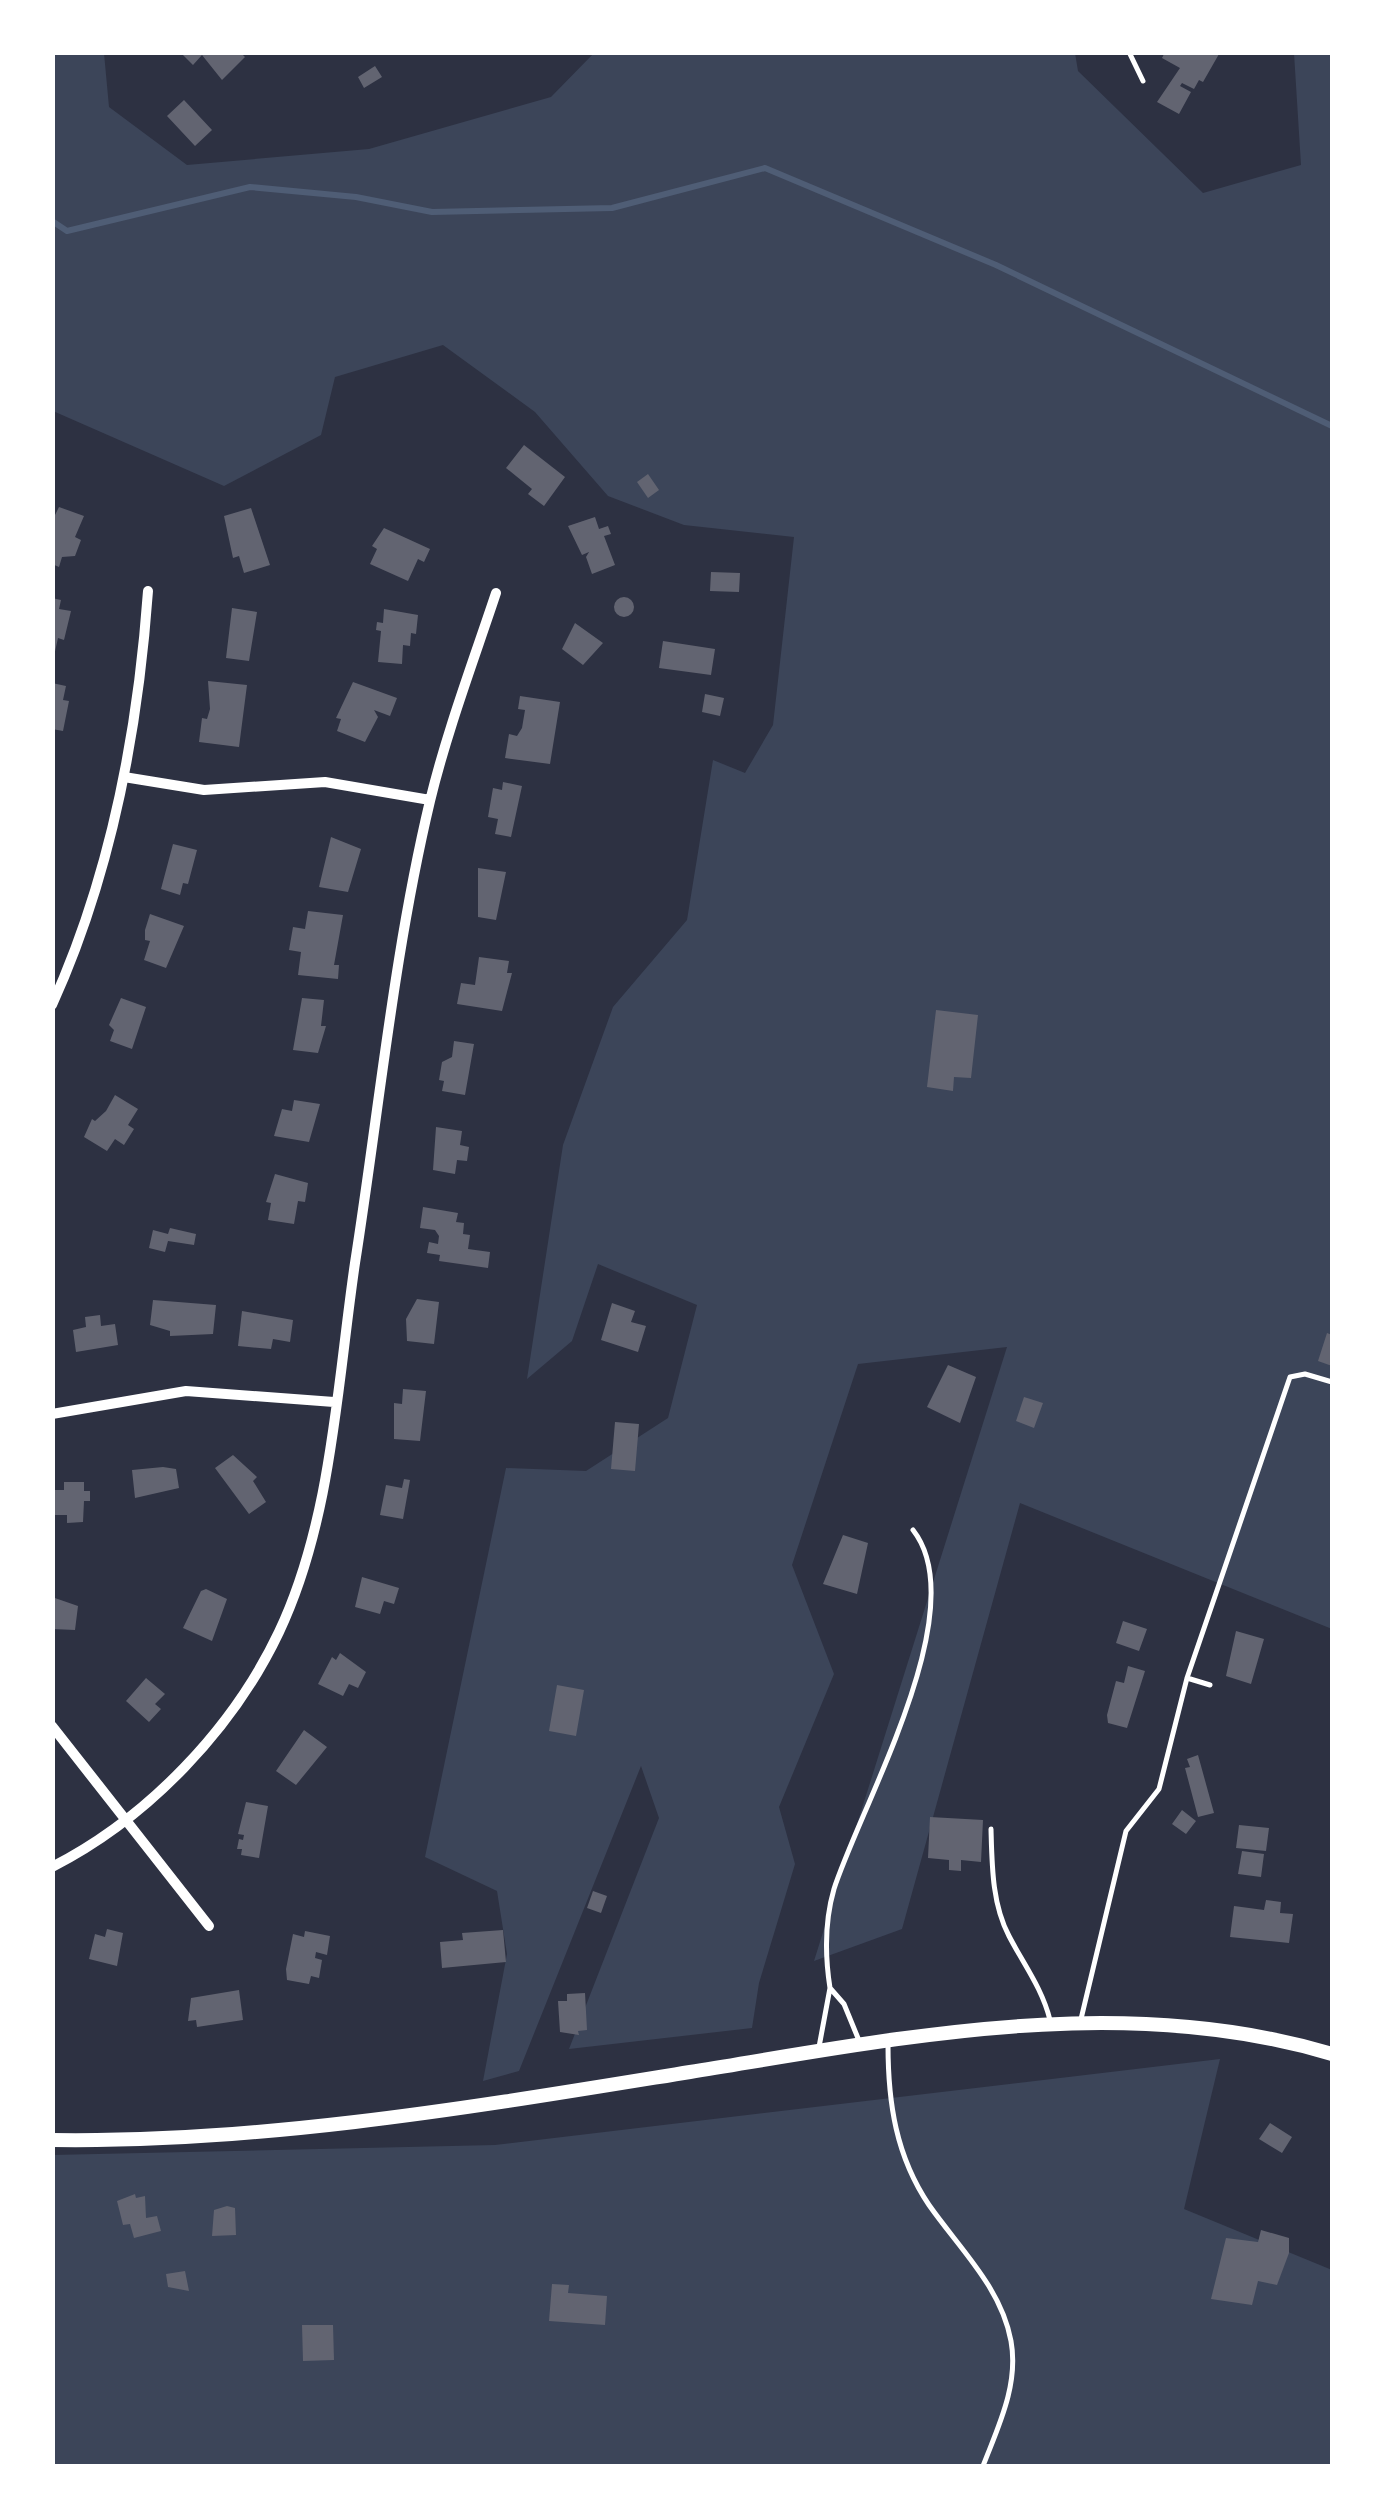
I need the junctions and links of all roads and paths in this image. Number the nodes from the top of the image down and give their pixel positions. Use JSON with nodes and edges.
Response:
{"nodes":[{"id":1,"x":1129,"y":52,"type":"edge"},
{"id":2,"x":1143,"y":81,"type":"dead end"},
{"id":3,"x":148,"y":591,"type":"dead end"},
{"id":4,"x":496,"y":593,"type":"dead end"},
{"id":5,"x":124,"y":777,"type":"junction"},
{"id":6,"x":430,"y":800,"type":"junction"},
{"id":7,"x":52,"y":1005,"type":"edge"},
{"id":8,"x":1332,"y":1382,"type":"edge"},
{"id":9,"x":334,"y":1402,"type":"junction"},
{"id":10,"x":52,"y":1414,"type":"edge"},
{"id":11,"x":914,"y":1530,"type":"dead end"},
{"id":12,"x":1188,"y":1678,"type":"junction"},
{"id":13,"x":1210,"y":1684,"type":"dead end"},
{"id":14,"x":52,"y":1726,"type":"edge"},
{"id":15,"x":125,"y":1820,"type":"junction"},
{"id":16,"x":991,"y":1829,"type":"dead end"},
{"id":17,"x":52,"y":1868,"type":"edge"},
{"id":18,"x":208,"y":1926,"type":"dead end"},
{"id":19,"x":830,"y":1988,"type":"junction"},
{"id":20,"x":1080,"y":2022,"type":"junction"},
{"id":21,"x":1051,"y":2023,"type":"junction"},
{"id":22,"x":888,"y":2042,"type":"junction"},
{"id":23,"x":862,"y":2046,"type":"junction"},
{"id":24,"x":818,"y":2051,"type":"junction"},
{"id":25,"x":1332,"y":2054,"type":"edge"},
{"id":26,"x":52,"y":2140,"type":"edge"},
{"id":27,"x":983,"y":2466,"type":"edge"}],
"edges":[{"from":1,"to":2,"type":"lane"},
{"from":3,"to":5,"type":"street"},
{"from":4,"to":6,"type":"street"},
{"from":5,"to":6,"type":"street"},
{"from":5,"to":7,"type":"street"},
{"from":6,"to":9,"type":"street"},
{"from":8,"to":12,"type":"lane"},
{"from":9,"to":10,"type":"street"},
{"from":9,"to":15,"type":"street"},
{"from":11,"to":19,"type":"lane"},
{"from":12,"to":13,"type":"lane"},
{"from":12,"to":20,"type":"lane"},
{"from":14,"to":15,"type":"street"},
{"from":15,"to":17,"type":"street"},
{"from":15,"to":18,"type":"street"},
{"from":16,"to":21,"type":"lane"},
{"from":19,"to":23,"type":"lane"},
{"from":19,"to":24,"type":"lane"},
{"from":20,"to":21,"type":"main road"},
{"from":20,"to":25,"type":"main road"},
{"from":21,"to":22,"type":"main road"},
{"from":22,"to":23,"type":"main road"},
{"from":22,"to":27,"type":"lane"},
{"from":23,"to":24,"type":"main road"},
{"from":24,"to":26,"type":"main road"}]}
